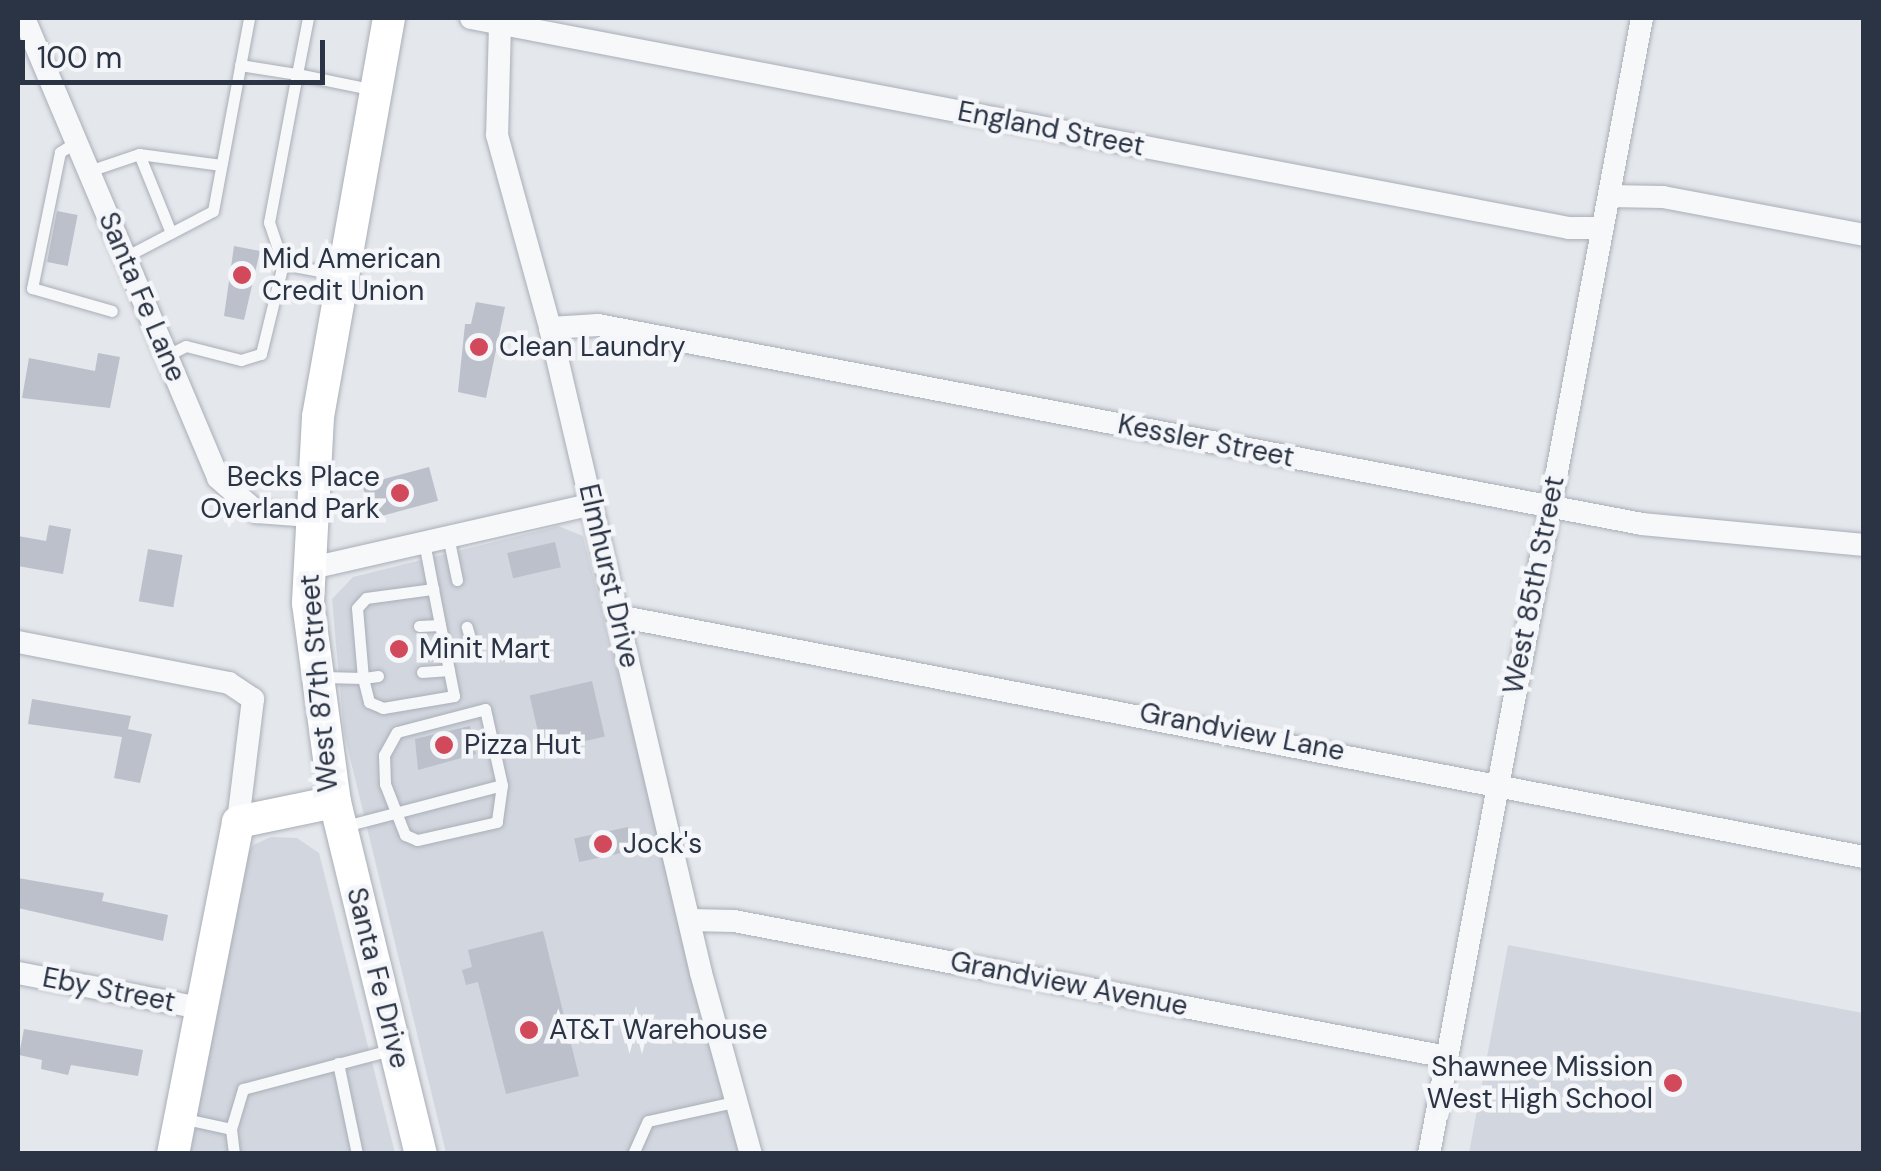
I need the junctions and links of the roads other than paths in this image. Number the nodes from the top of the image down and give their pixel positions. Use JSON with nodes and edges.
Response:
{"nodes":[{"id":1,"x":25,"y":18,"type":"edge"},
{"id":2,"x":249,"y":18,"type":"edge"},
{"id":3,"x":308,"y":18,"type":"edge"},
{"id":4,"x":389,"y":18,"type":"edge"},
{"id":5,"x":471,"y":18,"type":"edge"},
{"id":6,"x":1642,"y":18,"type":"edge"},
{"id":7,"x":18,"y":22,"type":"edge"},
{"id":8,"x":500,"y":24,"type":"junction"},
{"id":9,"x":557,"y":26,"type":"edge"},
{"id":10,"x":240,"y":65,"type":"junction"},
{"id":11,"x":297,"y":74,"type":"junction"},
{"id":12,"x":374,"y":90,"type":"junction"},
{"id":13,"x":76,"y":142,"type":"junction"},
{"id":14,"x":139,"y":154,"type":"junction"},
{"id":15,"x":221,"y":164,"type":"junction"},
{"id":16,"x":88,"y":170,"type":"junction"},
{"id":17,"x":1609,"y":196,"type":"junction"},
{"id":18,"x":1602,"y":228,"type":"junction"},
{"id":19,"x":171,"y":233,"type":"junction"},
{"id":20,"x":1864,"y":235,"type":"edge"},
{"id":21,"x":125,"y":256,"type":"junction"},
{"id":22,"x":283,"y":264,"type":"junction"},
{"id":23,"x":341,"y":275,"type":"junction"},
{"id":24,"x":112,"y":311,"type":"dead end"},
{"id":25,"x":550,"y":328,"type":"junction"},
{"id":26,"x":166,"y":356,"type":"junction"},
{"id":27,"x":592,"y":504,"type":"junction"},
{"id":28,"x":1549,"y":508,"type":"junction"},
{"id":29,"x":310,"y":516,"type":"junction"},
{"id":30,"x":448,"y":536,"type":"junction"},
{"id":31,"x":424,"y":542,"type":"junction"},
{"id":32,"x":1864,"y":545,"type":"edge"},
{"id":33,"x":308,"y":568,"type":"junction"},
{"id":34,"x":457,"y":580,"type":"dead end"},
{"id":35,"x":432,"y":589,"type":"junction"},
{"id":36,"x":618,"y":616,"type":"junction"},
{"id":37,"x":440,"y":624,"type":"junction"},
{"id":38,"x":419,"y":626,"type":"dead end"},
{"id":39,"x":467,"y":627,"type":"dead end"},
{"id":40,"x":375,"y":629,"type":"dead end"},
{"id":41,"x":358,"y":630,"type":"junction"},
{"id":42,"x":18,"y":642,"type":"edge"},
{"id":43,"x":445,"y":650,"type":"junction"},
{"id":44,"x":449,"y":670,"type":"junction"},
{"id":45,"x":422,"y":672,"type":"dead end"},
{"id":46,"x":378,"y":676,"type":"dead end"},
{"id":47,"x":314,"y":678,"type":"junction"},
{"id":48,"x":363,"y":678,"type":"junction"},
{"id":49,"x":1497,"y":781,"type":"junction"},
{"id":50,"x":502,"y":785,"type":"junction"},
{"id":51,"x":393,"y":814,"type":"junction"},
{"id":52,"x":338,"y":815,"type":"junction"},
{"id":53,"x":238,"y":822,"type":"junction"},
{"id":54,"x":1864,"y":857,"type":"edge"},
{"id":55,"x":690,"y":920,"type":"junction"},
{"id":56,"x":18,"y":973,"type":"edge"},
{"id":57,"x":200,"y":1008,"type":"junction"},
{"id":58,"x":396,"y":1049,"type":"junction"},
{"id":59,"x":1447,"y":1057,"type":"junction"},
{"id":60,"x":338,"y":1064,"type":"junction"},
{"id":61,"x":738,"y":1101,"type":"junction"},
{"id":62,"x":180,"y":1118,"type":"junction"},
{"id":63,"x":231,"y":1129,"type":"junction"},
{"id":64,"x":173,"y":1154,"type":"edge"},
{"id":65,"x":234,"y":1154,"type":"edge"},
{"id":66,"x":357,"y":1154,"type":"edge"},
{"id":67,"x":422,"y":1154,"type":"edge"},
{"id":68,"x":632,"y":1154,"type":"edge"},
{"id":69,"x":752,"y":1154,"type":"edge"},
{"id":70,"x":1430,"y":1154,"type":"edge"}],
"edges":[{"from":1,"to":7,"type":"lane"},
{"from":1,"to":13,"type":"street","name":"Santa Fe Lane"},
{"from":2,"to":10,"type":"lane"},
{"from":3,"to":11,"type":"lane"},
{"from":4,"to":12,"type":"main road","name":"West 87th Street"},
{"from":5,"to":8,"type":"street"},
{"from":6,"to":17,"type":"street","name":"West 85th Street"},
{"from":8,"to":9,"type":"street","name":"England Street"},
{"from":8,"to":25,"type":"street","name":"Elmhurst Drive"},
{"from":9,"to":18,"type":"street","name":"England Street"},
{"from":10,"to":11,"type":"lane"},
{"from":10,"to":15,"type":"lane"},
{"from":11,"to":12,"type":"lane"},
{"from":11,"to":22,"type":"lane"},
{"from":12,"to":23,"type":"main road","name":"West 87th Street"},
{"from":13,"to":16,"type":"street","name":"Santa Fe Lane"},
{"from":13,"to":24,"type":"lane"},
{"from":14,"to":15,"type":"lane"},
{"from":14,"to":16,"type":"lane"},
{"from":14,"to":19,"type":"lane"},
{"from":15,"to":19,"type":"lane"},
{"from":16,"to":21,"type":"street","name":"Santa Fe Lane"},
{"from":17,"to":18,"type":"street","name":"West 85th Street"},
{"from":17,"to":20,"type":"street"},
{"from":18,"to":28,"type":"street","name":"West 85th Street"},
{"from":19,"to":21,"type":"lane"},
{"from":21,"to":26,"type":"street","name":"Santa Fe Lane"},
{"from":22,"to":23,"type":"lane"},
{"from":22,"to":26,"type":"lane"},
{"from":23,"to":29,"type":"main road","name":"West 87th Street"},
{"from":25,"to":27,"type":"street","name":"Elmhurst Drive"},
{"from":25,"to":28,"type":"street","name":"Kessler Street"},
{"from":26,"to":29,"type":"street","name":"Santa Fe Lane"},
{"from":27,"to":30,"type":"street"},
{"from":27,"to":36,"type":"street","name":"Elmhurst Drive"},
{"from":28,"to":32,"type":"street","name":"Kessler Street"},
{"from":28,"to":49,"type":"street","name":"West 85th Street"},
{"from":29,"to":33,"type":"main road","name":"West 87th Street"},
{"from":30,"to":31,"type":"street"},
{"from":30,"to":34,"type":"lane"},
{"from":31,"to":33,"type":"street"},
{"from":31,"to":35,"type":"lane"},
{"from":33,"to":47,"type":"main road","name":"West 87th Street"},
{"from":35,"to":37,"type":"lane"},
{"from":35,"to":41,"type":"lane"},
{"from":36,"to":49,"type":"street","name":"Grandview Lane"},
{"from":36,"to":55,"type":"street","name":"Elmhurst Drive"},
{"from":37,"to":38,"type":"lane"},
{"from":37,"to":43,"type":"lane"},
{"from":39,"to":43,"type":"lane"},
{"from":40,"to":41,"type":"lane"},
{"from":41,"to":48,"type":"lane"},
{"from":42,"to":53,"type":"street"},
{"from":43,"to":44,"type":"lane"},
{"from":44,"to":45,"type":"lane"},
{"from":44,"to":48,"type":"lane"},
{"from":46,"to":48,"type":"lane"},
{"from":47,"to":48,"type":"lane"},
{"from":47,"to":52,"type":"main road","name":"West 87th Street"},
{"from":49,"to":54,"type":"street","name":"Grandview Lane"},
{"from":49,"to":59,"type":"street","name":"West 85th Street"},
{"from":50,"to":51,"type":"lane"},
{"from":50,"to":51,"type":"lane"},
{"from":50,"to":51,"type":"lane"},
{"from":51,"to":52,"type":"lane"},
{"from":52,"to":53,"type":"main road","name":"West 87th Street"},
{"from":52,"to":58,"type":"main road","name":"Santa Fe Drive"},
{"from":53,"to":57,"type":"main road"},
{"from":55,"to":59,"type":"street","name":"Grandview Avenue"},
{"from":55,"to":61,"type":"street","name":"Elmhurst Drive"},
{"from":56,"to":57,"type":"street","name":"Eby Street"},
{"from":57,"to":62,"type":"main road"},
{"from":58,"to":60,"type":"lane"},
{"from":58,"to":67,"type":"main road","name":"Santa Fe Drive"},
{"from":59,"to":70,"type":"street","name":"West 85th Street"},
{"from":60,"to":63,"type":"lane"},
{"from":60,"to":66,"type":"lane"},
{"from":61,"to":68,"type":"lane"},
{"from":61,"to":69,"type":"street","name":"Elmhurst Drive"},
{"from":62,"to":63,"type":"lane"},
{"from":62,"to":64,"type":"main road"},
{"from":63,"to":65,"type":"lane"}]}
